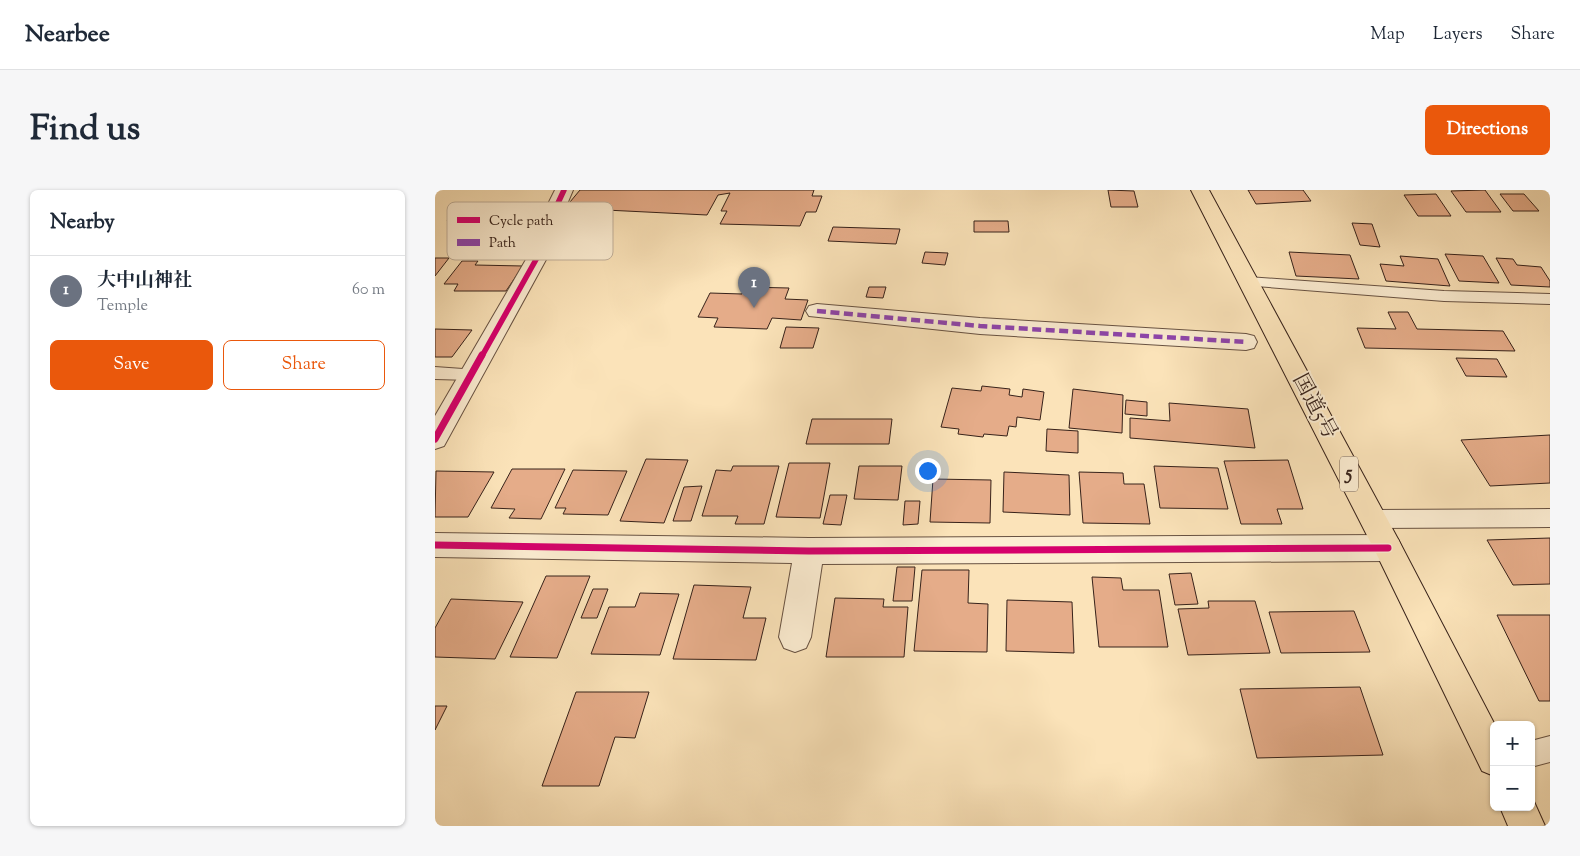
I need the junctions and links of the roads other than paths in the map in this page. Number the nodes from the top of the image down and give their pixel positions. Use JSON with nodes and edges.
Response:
{"nodes":[{"id":1,"x":564,"y":190,"type":"edge"},
{"id":2,"x":1200,"y":190,"type":"edge"},
{"id":3,"x":558,"y":202,"type":"edge"},
{"id":4,"x":536,"y":260,"type":"edge"},
{"id":5,"x":1248,"y":282,"type":"junction"},
{"id":6,"x":1550,"y":299,"type":"edge"},
{"id":7,"x":817,"y":311,"type":"dead end"},
{"id":8,"x":1246,"y":342,"type":"dead end"},
{"id":9,"x":435,"y":373,"type":"edge"},
{"id":10,"x":471,"y":374,"type":"junction"},
{"id":11,"x":435,"y":439,"type":"edge"},
{"id":12,"x":1550,"y":518,"type":"edge"},
{"id":13,"x":1372,"y":519,"type":"junction"},
{"id":14,"x":435,"y":545,"type":"edge"},
{"id":15,"x":1388,"y":548,"type":"junction"},
{"id":16,"x":809,"y":551,"type":"junction"},
{"id":17,"x":795,"y":637,"type":"dead end"},
{"id":18,"x":1550,"y":750,"type":"edge"},
{"id":19,"x":1490,"y":751,"type":"edge"},
{"id":20,"x":1535,"y":753,"type":"edge"},
{"id":21,"x":1520,"y":811,"type":"edge"},
{"id":22,"x":1527,"y":826,"type":"edge"}],
"edges":[{"from":1,"to":3,"type":"street"},
{"from":2,"to":5,"type":"highway","name":"国道5号","number":"5"},
{"from":4,"to":10,"type":"street"},
{"from":5,"to":6,"type":"lane"},
{"from":5,"to":13,"type":"highway","name":"国道5号","number":"5"},
{"from":7,"to":8,"type":"street"},
{"from":9,"to":10,"type":"lane"},
{"from":10,"to":11,"type":"street"},
{"from":12,"to":13,"type":"lane"},
{"from":13,"to":15,"type":"highway","name":"国道5号","number":"5"},
{"from":14,"to":16,"type":"street"},
{"from":15,"to":16,"type":"street"},
{"from":15,"to":19,"type":"highway","name":"国道5号","number":"5"},
{"from":16,"to":17,"type":"street"},
{"from":18,"to":20,"type":"lane"},
{"from":21,"to":22,"type":"highway"}]}
